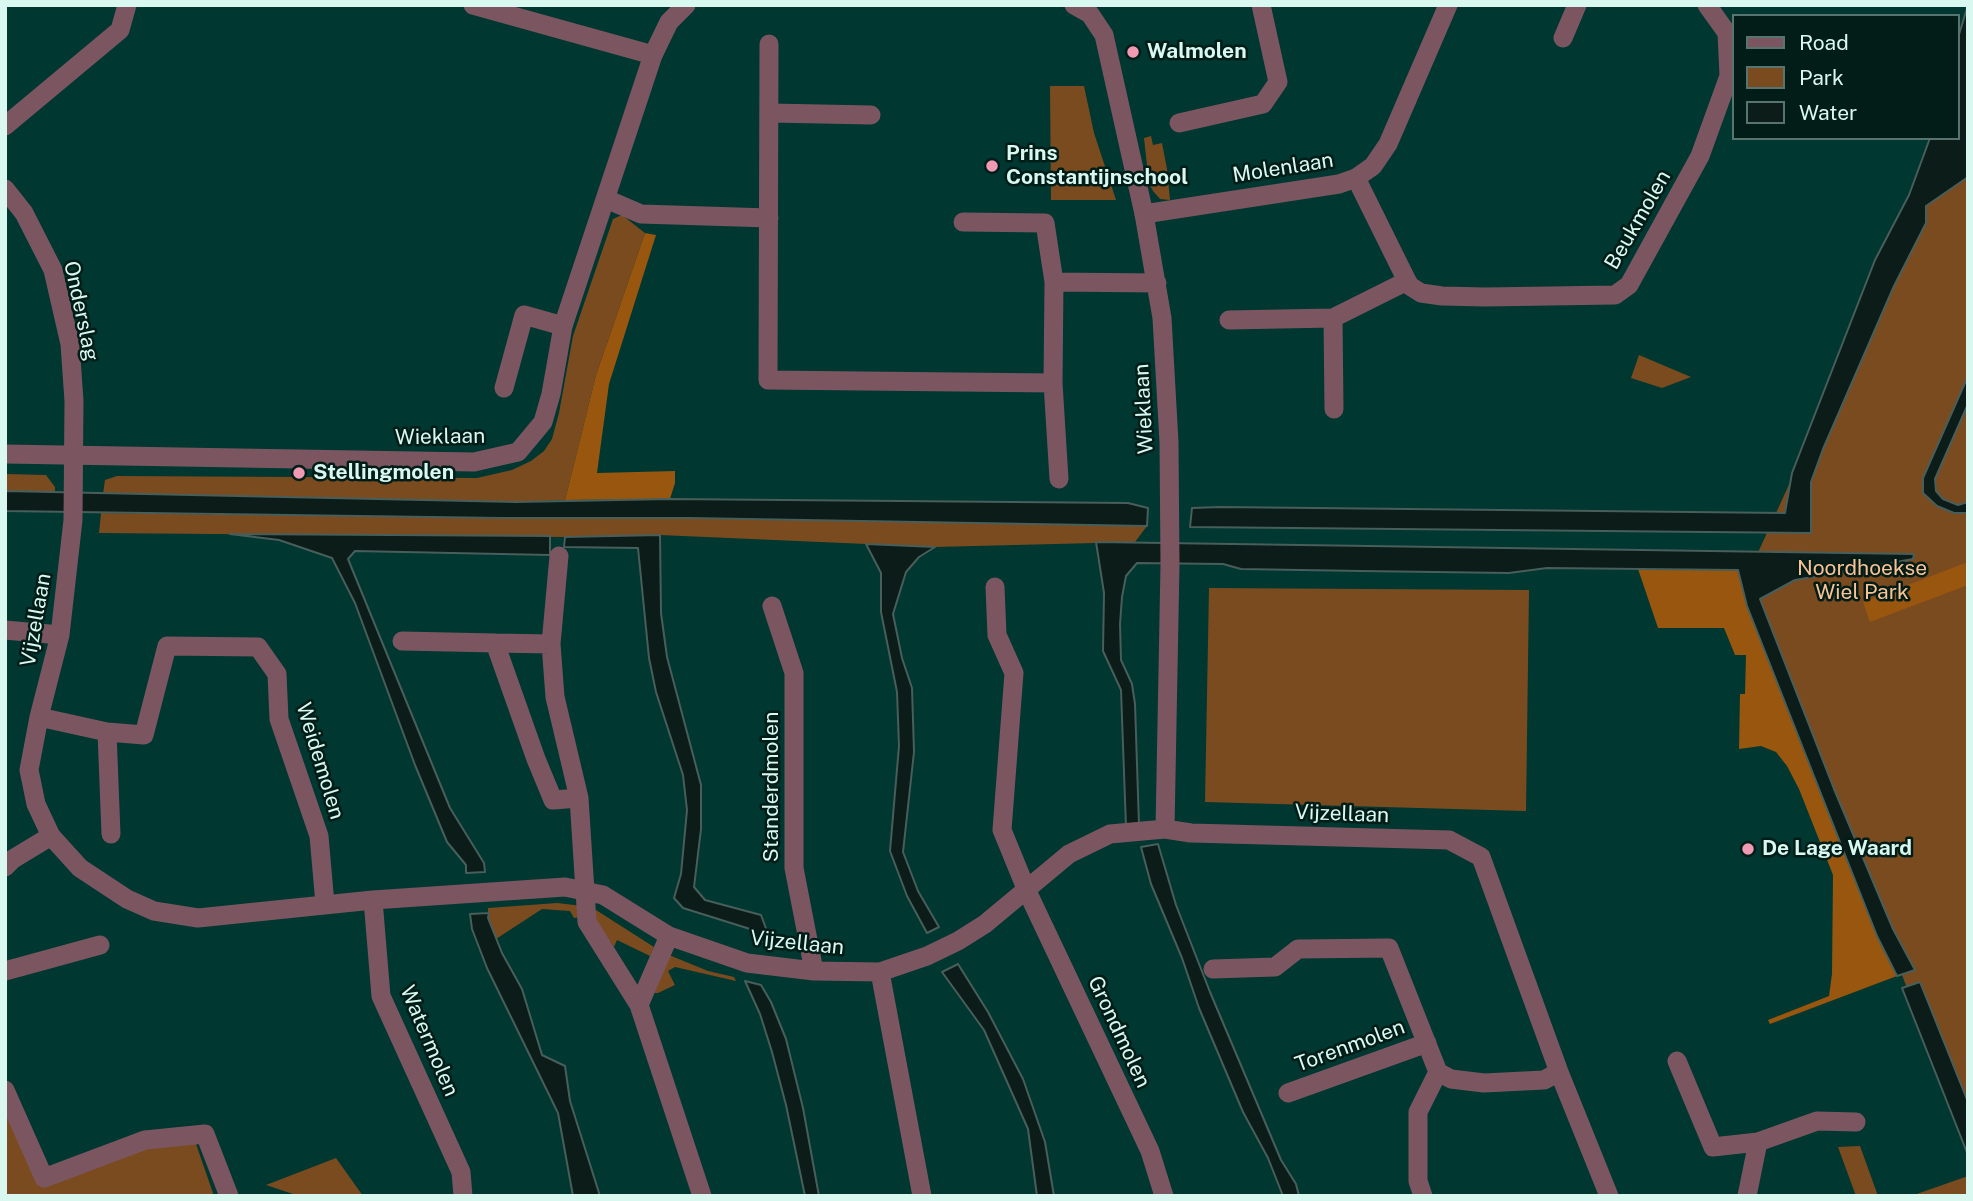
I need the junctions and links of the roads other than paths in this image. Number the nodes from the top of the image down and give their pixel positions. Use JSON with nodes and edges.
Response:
{"nodes":[{"id":1,"x":127,"y":5,"type":"edge"},
{"id":2,"x":473,"y":5,"type":"edge"},
{"id":3,"x":686,"y":5,"type":"edge"},
{"id":4,"x":1074,"y":5,"type":"edge"},
{"id":5,"x":1261,"y":5,"type":"edge"},
{"id":6,"x":1448,"y":5,"type":"edge"},
{"id":7,"x":1577,"y":5,"type":"edge"},
{"id":8,"x":1707,"y":5,"type":"edge"},
{"id":9,"x":1563,"y":38,"type":"dead end"},
{"id":10,"x":769,"y":44,"type":"dead end"},
{"id":11,"x":653,"y":55,"type":"junction"},
{"id":12,"x":769,"y":113,"type":"junction"},
{"id":13,"x":872,"y":115,"type":"dead end"},
{"id":14,"x":1180,"y":123,"type":"dead end"},
{"id":15,"x":5,"y":126,"type":"edge"},
{"id":16,"x":1356,"y":178,"type":"junction"},
{"id":17,"x":5,"y":189,"type":"edge"},
{"id":18,"x":606,"y":199,"type":"junction"},
{"id":19,"x":1144,"y":214,"type":"junction"},
{"id":20,"x":769,"y":218,"type":"junction"},
{"id":21,"x":963,"y":222,"type":"dead end"},
{"id":22,"x":1407,"y":281,"type":"junction"},
{"id":23,"x":1054,"y":282,"type":"junction"},
{"id":24,"x":1157,"y":283,"type":"junction"},
{"id":25,"x":1333,"y":318,"type":"junction"},
{"id":26,"x":1229,"y":320,"type":"dead end"},
{"id":27,"x":563,"y":326,"type":"junction"},
{"id":28,"x":1053,"y":383,"type":"junction"},
{"id":29,"x":504,"y":388,"type":"dead end"},
{"id":30,"x":1334,"y":409,"type":"dead end"},
{"id":31,"x":5,"y":454,"type":"edge"},
{"id":32,"x":74,"y":455,"type":"junction"},
{"id":33,"x":1059,"y":479,"type":"dead end"},
{"id":34,"x":559,"y":556,"type":"dead end"},
{"id":35,"x":995,"y":587,"type":"dead end"},
{"id":36,"x":772,"y":606,"type":"dead end"},
{"id":37,"x":5,"y":630,"type":"edge"},
{"id":38,"x":60,"y":635,"type":"junction"},
{"id":39,"x":402,"y":641,"type":"dead end"},
{"id":40,"x":495,"y":643,"type":"junction"},
{"id":41,"x":551,"y":644,"type":"junction"},
{"id":42,"x":39,"y":717,"type":"junction"},
{"id":43,"x":107,"y":732,"type":"junction"},
{"id":44,"x":579,"y":798,"type":"junction"},
{"id":45,"x":1165,"y":829,"type":"junction"},
{"id":46,"x":111,"y":834,"type":"dead end"},
{"id":47,"x":51,"y":836,"type":"junction"},
{"id":48,"x":5,"y":867,"type":"edge"},
{"id":49,"x":584,"y":890,"type":"junction"},
{"id":50,"x":1027,"y":891,"type":"junction"},
{"id":51,"x":373,"y":900,"type":"junction"},
{"id":52,"x":325,"y":904,"type":"junction"},
{"id":53,"x":669,"y":936,"type":"junction"},
{"id":54,"x":100,"y":945,"type":"dead end"},
{"id":55,"x":1213,"y":970,"type":"dead end"},
{"id":56,"x":5,"y":971,"type":"edge"},
{"id":57,"x":814,"y":971,"type":"junction"},
{"id":58,"x":880,"y":972,"type":"junction"},
{"id":59,"x":639,"y":1005,"type":"junction"},
{"id":60,"x":1427,"y":1043,"type":"junction"},
{"id":61,"x":1677,"y":1061,"type":"dead end"},
{"id":62,"x":1438,"y":1072,"type":"junction"},
{"id":63,"x":1559,"y":1072,"type":"junction"},
{"id":64,"x":5,"y":1090,"type":"edge"},
{"id":65,"x":1288,"y":1093,"type":"dead end"},
{"id":66,"x":1856,"y":1122,"type":"dead end"},
{"id":67,"x":1758,"y":1142,"type":"junction"},
{"id":68,"x":229,"y":1196,"type":"edge"},
{"id":69,"x":463,"y":1196,"type":"edge"},
{"id":70,"x":702,"y":1196,"type":"edge"},
{"id":71,"x":922,"y":1196,"type":"edge"},
{"id":72,"x":1164,"y":1196,"type":"edge"},
{"id":73,"x":1423,"y":1196,"type":"edge"},
{"id":74,"x":1609,"y":1196,"type":"edge"},
{"id":75,"x":1747,"y":1196,"type":"edge"}],
"edges":[{"from":1,"to":15,"type":"street"},
{"from":2,"to":11,"type":"street"},
{"from":3,"to":11,"type":"street","name":"Wieklaan"},
{"from":4,"to":19,"type":"street","name":"Wieklaan"},
{"from":5,"to":14,"type":"street"},
{"from":6,"to":16,"type":"street","name":"Molenlaan"},
{"from":7,"to":9,"type":"street"},
{"from":8,"to":22,"type":"street","name":"Beukmolen"},
{"from":10,"to":12,"type":"street"},
{"from":11,"to":18,"type":"street","name":"Wieklaan"},
{"from":12,"to":13,"type":"street"},
{"from":12,"to":20,"type":"street"},
{"from":16,"to":19,"type":"street","name":"Molenlaan"},
{"from":16,"to":22,"type":"street"},
{"from":17,"to":32,"type":"street","name":"Onderslag"},
{"from":18,"to":20,"type":"street"},
{"from":18,"to":27,"type":"street","name":"Wieklaan"},
{"from":19,"to":24,"type":"street","name":"Wieklaan"},
{"from":20,"to":28,"type":"street"},
{"from":21,"to":23,"type":"street"},
{"from":22,"to":25,"type":"street"},
{"from":23,"to":24,"type":"street"},
{"from":23,"to":28,"type":"street"},
{"from":24,"to":45,"type":"street","name":"Wieklaan"},
{"from":25,"to":26,"type":"street"},
{"from":25,"to":30,"type":"street"},
{"from":27,"to":29,"type":"street"},
{"from":27,"to":32,"type":"street","name":"Wieklaan"},
{"from":28,"to":33,"type":"street"},
{"from":31,"to":32,"type":"street","name":"Wieklaan"},
{"from":32,"to":38,"type":"street","name":"Vijzellaan"},
{"from":34,"to":41,"type":"street"},
{"from":35,"to":50,"type":"street"},
{"from":36,"to":57,"type":"street","name":"Standerdmolen"},
{"from":37,"to":38,"type":"street"},
{"from":38,"to":42,"type":"street","name":"Vijzellaan"},
{"from":39,"to":40,"type":"street"},
{"from":40,"to":41,"type":"street"},
{"from":40,"to":44,"type":"street"},
{"from":41,"to":44,"type":"street"},
{"from":42,"to":43,"type":"street","name":"Weidemolen"},
{"from":42,"to":47,"type":"street","name":"Vijzellaan"},
{"from":43,"to":46,"type":"street"},
{"from":43,"to":52,"type":"street","name":"Weidemolen"},
{"from":44,"to":49,"type":"street"},
{"from":45,"to":50,"type":"street","name":"Vijzellaan"},
{"from":45,"to":63,"type":"street","name":"Vijzellaan"},
{"from":47,"to":48,"type":"street"},
{"from":47,"to":52,"type":"street","name":"Vijzellaan"},
{"from":49,"to":51,"type":"street","name":"Vijzellaan"},
{"from":49,"to":53,"type":"street","name":"Vijzellaan"},
{"from":49,"to":59,"type":"street"},
{"from":50,"to":58,"type":"street","name":"Vijzellaan"},
{"from":50,"to":72,"type":"street","name":"Grondmolen"},
{"from":51,"to":52,"type":"street","name":"Vijzellaan"},
{"from":51,"to":69,"type":"street","name":"Watermolen"},
{"from":53,"to":57,"type":"street","name":"Vijzellaan"},
{"from":53,"to":59,"type":"street"},
{"from":54,"to":56,"type":"street"},
{"from":55,"to":60,"type":"street","name":"Torenmolen"},
{"from":57,"to":58,"type":"street","name":"Vijzellaan"},
{"from":58,"to":71,"type":"street"},
{"from":59,"to":70,"type":"street"},
{"from":60,"to":62,"type":"street","name":"Torenmolen"},
{"from":60,"to":65,"type":"street","name":"Torenmolen"},
{"from":61,"to":67,"type":"street"},
{"from":62,"to":63,"type":"street"},
{"from":62,"to":73,"type":"street"},
{"from":63,"to":74,"type":"street","name":"Vijzellaan"},
{"from":64,"to":68,"type":"street"},
{"from":66,"to":67,"type":"street"},
{"from":67,"to":75,"type":"street"}]}
